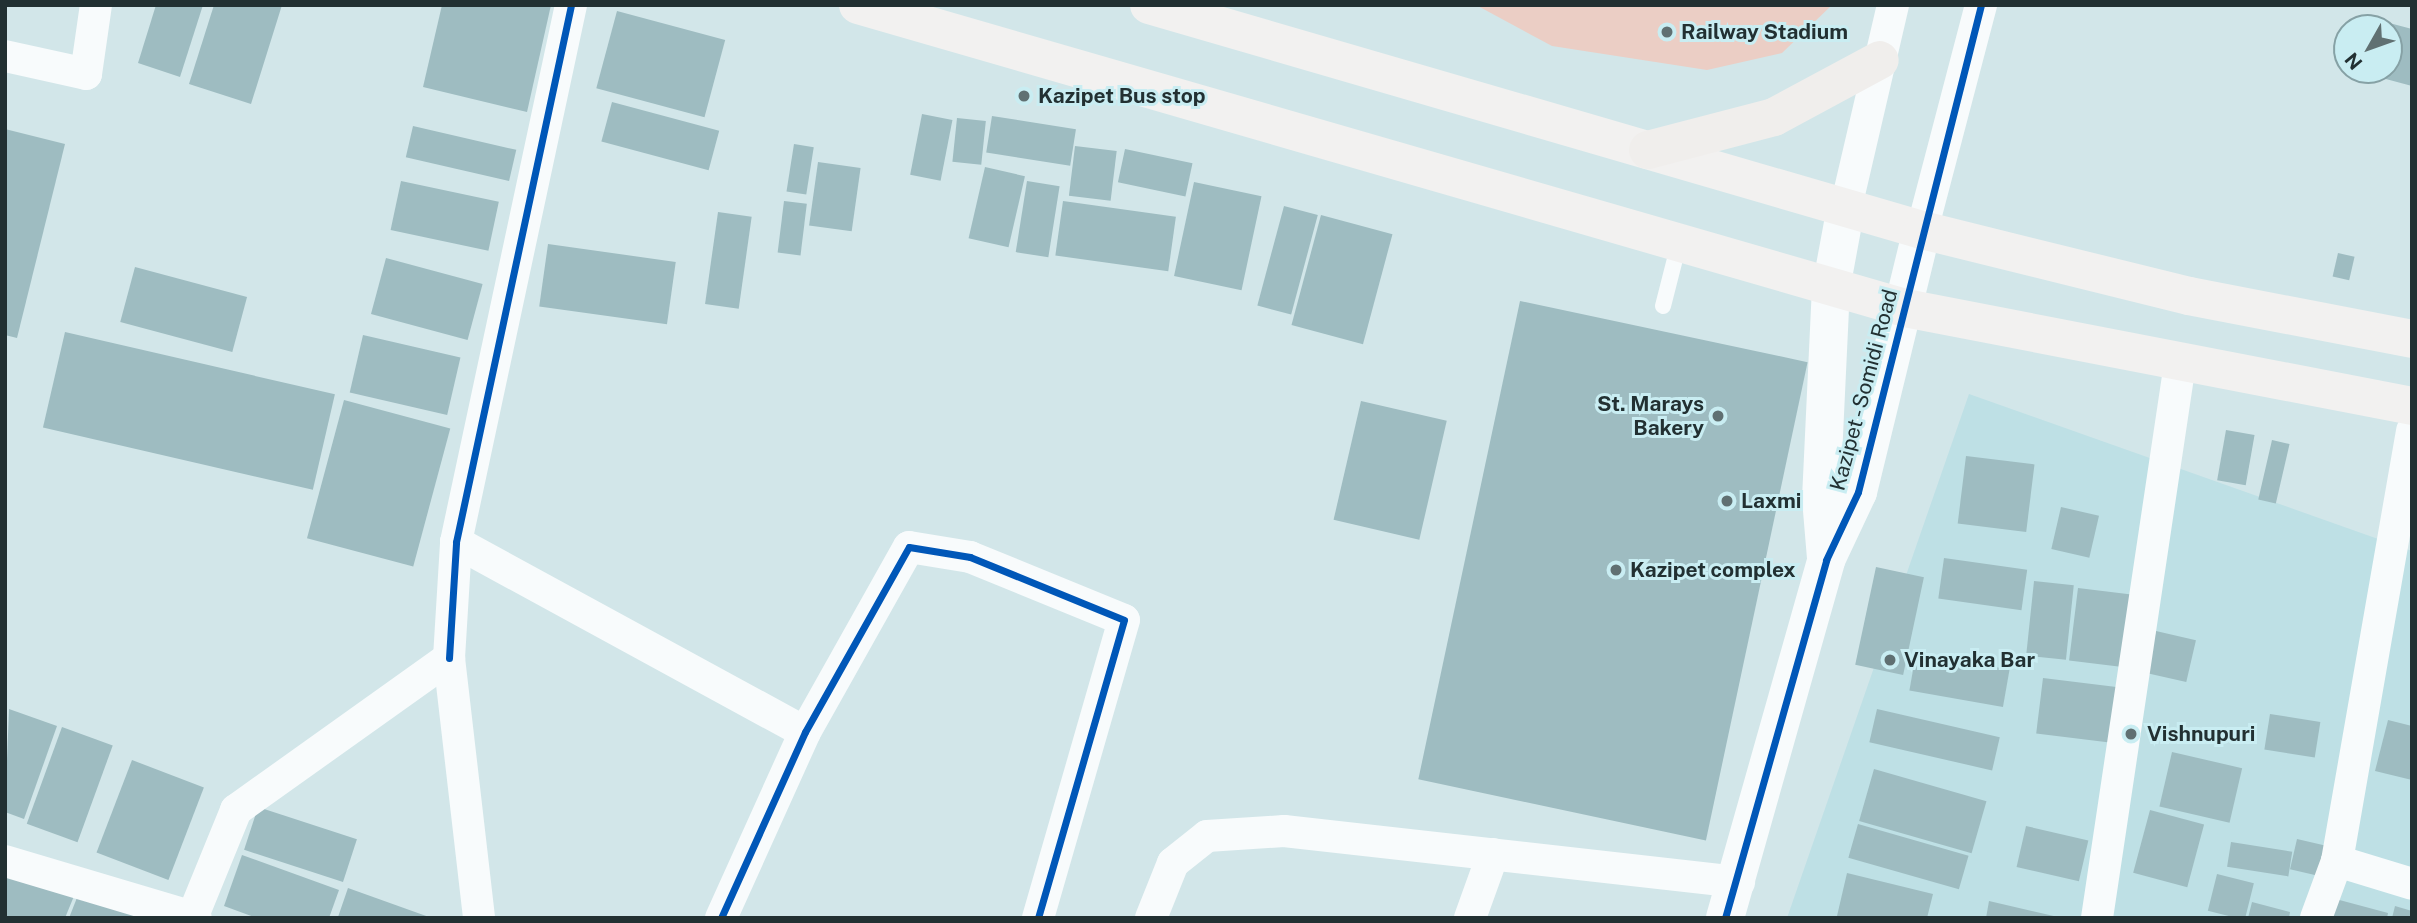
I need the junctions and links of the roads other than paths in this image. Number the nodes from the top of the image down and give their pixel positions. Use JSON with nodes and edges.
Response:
{"nodes":[{"id":1,"x":96,"y":5,"type":"edge"},
{"id":2,"x":571,"y":5,"type":"edge"},
{"id":3,"x":858,"y":5,"type":"edge"},
{"id":4,"x":1149,"y":5,"type":"edge"},
{"id":5,"x":1893,"y":5,"type":"edge"},
{"id":6,"x":1981,"y":5,"type":"edge"},
{"id":7,"x":5,"y":56,"type":"edge"},
{"id":8,"x":1880,"y":60,"type":"junction"},
{"id":9,"x":1648,"y":150,"type":"junction"},
{"id":10,"x":1846,"y":207,"type":"junction"},
{"id":11,"x":1922,"y":230,"type":"junction"},
{"id":12,"x":1679,"y":243,"type":"junction"},
{"id":13,"x":1830,"y":288,"type":"junction"},
{"id":14,"x":1663,"y":306,"type":"dead end"},
{"id":15,"x":1905,"y":308,"type":"junction"},
{"id":16,"x":2412,"y":339,"type":"edge"},
{"id":17,"x":2180,"y":363,"type":"junction"},
{"id":18,"x":2412,"y":406,"type":"edge"},
{"id":19,"x":2412,"y":430,"type":"edge"},
{"id":20,"x":456,"y":542,"type":"junction"},
{"id":21,"x":1826,"y":561,"type":"junction"},
{"id":22,"x":449,"y":658,"type":"junction"},
{"id":23,"x":806,"y":732,"type":"junction"},
{"id":24,"x":1493,"y":854,"type":"junction"},
{"id":25,"x":5,"y":861,"type":"edge"},
{"id":26,"x":2337,"y":861,"type":"junction"},
{"id":27,"x":1739,"y":882,"type":"junction"},
{"id":28,"x":2412,"y":884,"type":"edge"},
{"id":29,"x":193,"y":917,"type":"edge"},
{"id":30,"x":479,"y":918,"type":"edge"},
{"id":31,"x":721,"y":918,"type":"edge"},
{"id":32,"x":1038,"y":918,"type":"edge"},
{"id":33,"x":1151,"y":918,"type":"edge"},
{"id":34,"x":1470,"y":918,"type":"edge"},
{"id":35,"x":1726,"y":918,"type":"edge"},
{"id":36,"x":2097,"y":918,"type":"edge"},
{"id":37,"x":2316,"y":918,"type":"edge"}],
"edges":[{"from":1,"to":7,"type":"street"},
{"from":2,"to":20,"type":"street"},
{"from":3,"to":12,"type":"main road"},
{"from":4,"to":9,"type":"main road"},
{"from":5,"to":8,"type":"street"},
{"from":6,"to":11,"type":"street"},
{"from":8,"to":9,"type":"highway"},
{"from":8,"to":10,"type":"street"},
{"from":9,"to":10,"type":"main road"},
{"from":10,"to":11,"type":"main road"},
{"from":10,"to":13,"type":"street"},
{"from":11,"to":15,"type":"street","name":"Kazipet - Somidi Road"},
{"from":11,"to":16,"type":"main road"},
{"from":12,"to":13,"type":"main road"},
{"from":12,"to":14,"type":"lane"},
{"from":13,"to":15,"type":"main road"},
{"from":13,"to":21,"type":"street"},
{"from":15,"to":17,"type":"main road"},
{"from":15,"to":21,"type":"street","name":"Kazipet - Somidi Road"},
{"from":17,"to":18,"type":"main road"},
{"from":17,"to":36,"type":"street"},
{"from":19,"to":26,"type":"street"},
{"from":20,"to":22,"type":"street"},
{"from":20,"to":23,"type":"street"},
{"from":21,"to":27,"type":"street","name":"Kazipet - Somidi Road"},
{"from":22,"to":29,"type":"street"},
{"from":22,"to":30,"type":"street"},
{"from":23,"to":31,"type":"street"},
{"from":23,"to":32,"type":"street"},
{"from":24,"to":27,"type":"street"},
{"from":24,"to":33,"type":"street"},
{"from":24,"to":34,"type":"street"},
{"from":25,"to":29,"type":"street"},
{"from":26,"to":28,"type":"street"},
{"from":26,"to":37,"type":"street"},
{"from":27,"to":35,"type":"street","name":"Kazipet - Somidi Road"}]}
